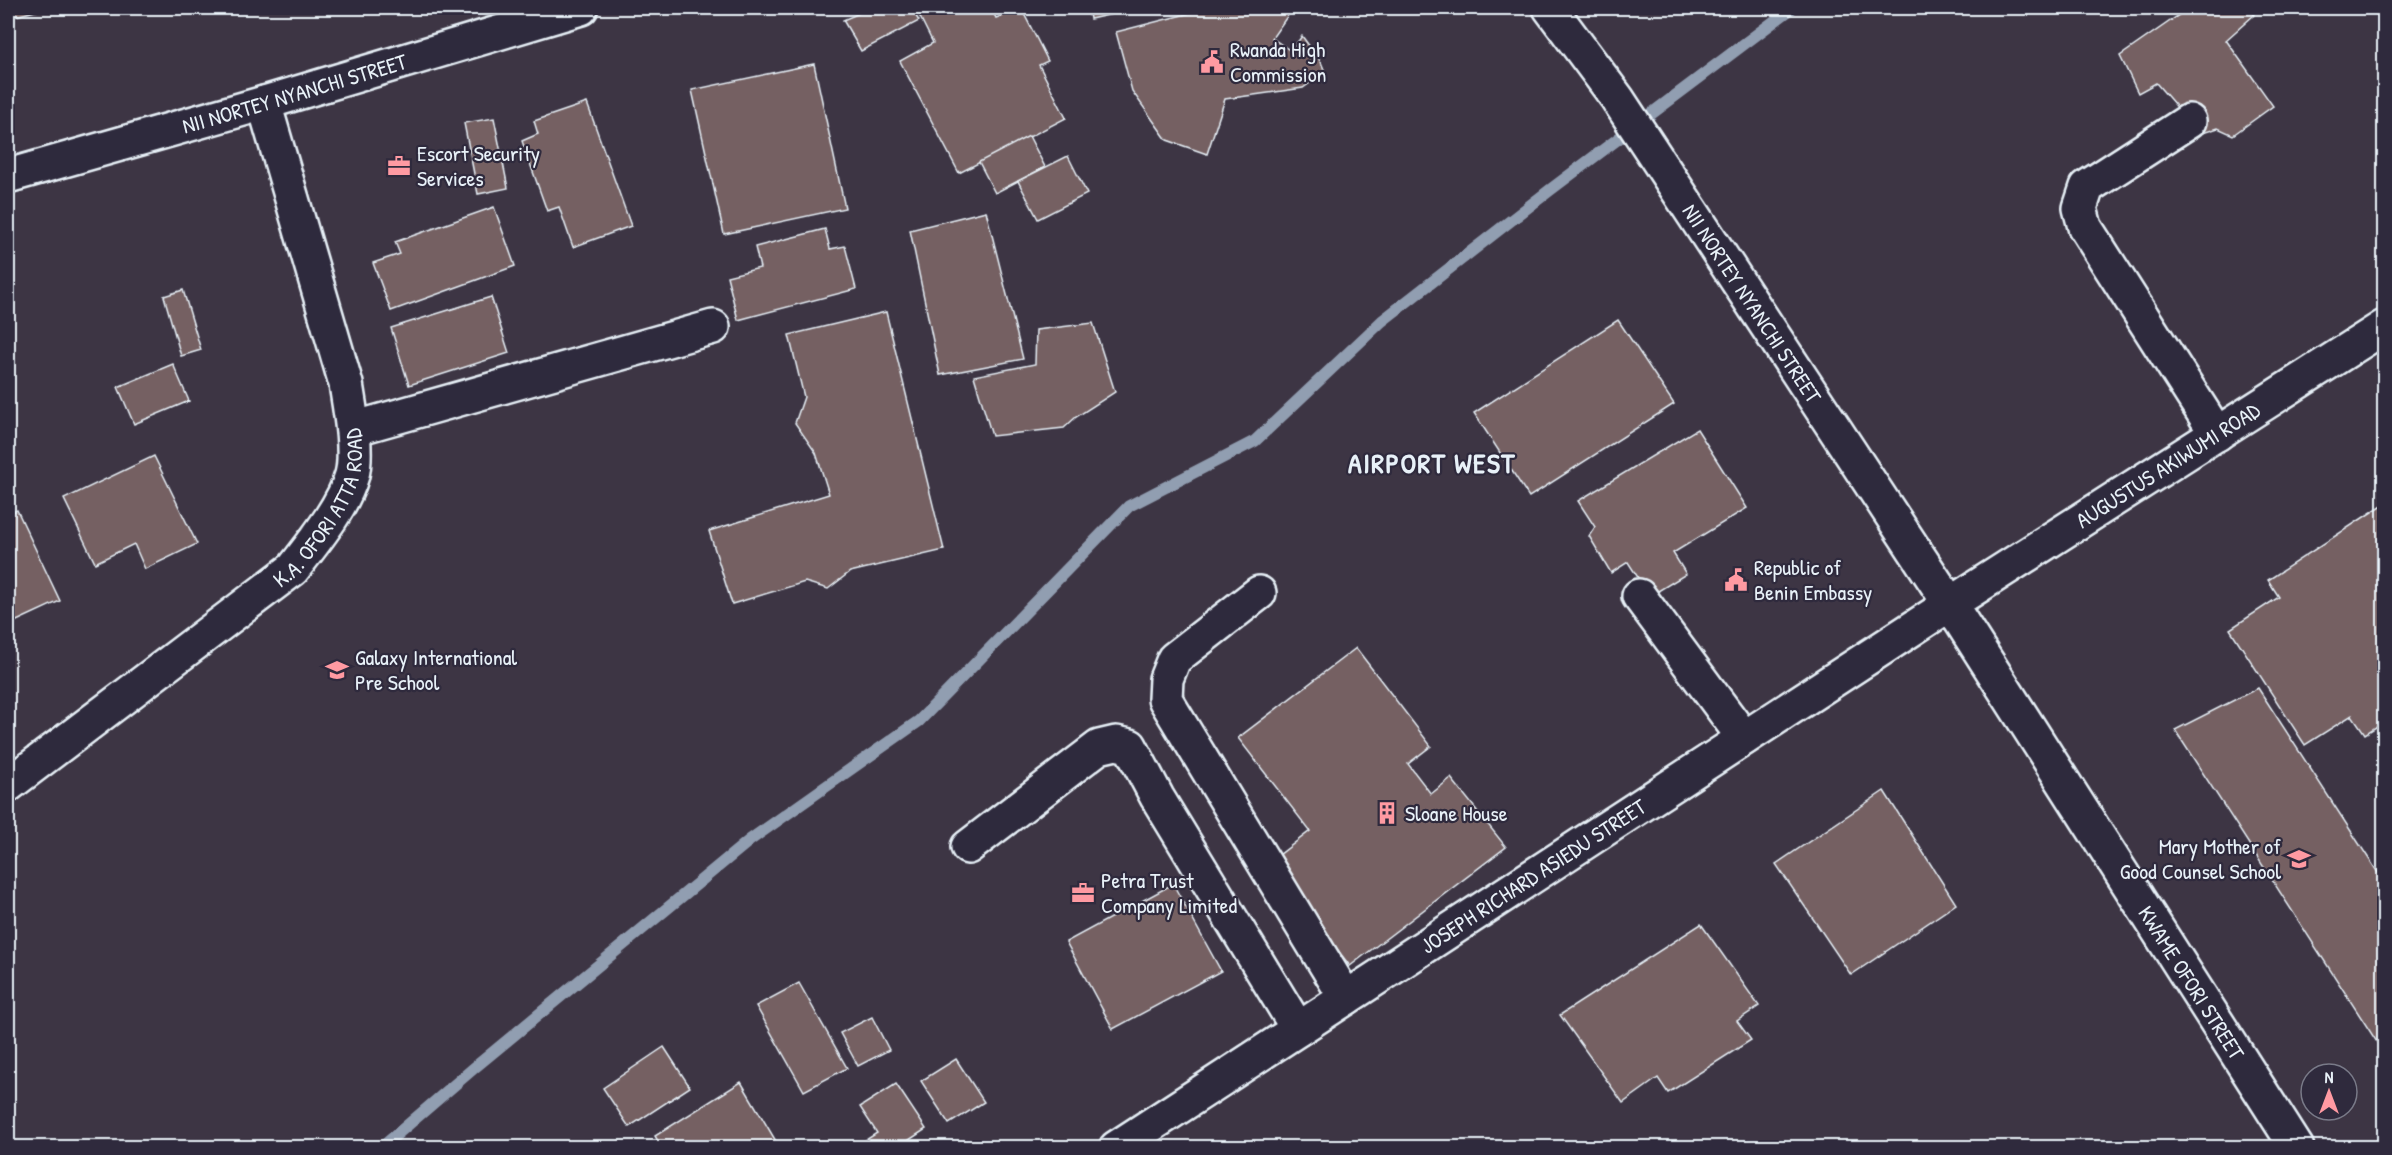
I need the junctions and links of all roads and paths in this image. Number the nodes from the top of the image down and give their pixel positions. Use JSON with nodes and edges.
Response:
{"nodes":[{"id":1,"x":581,"y":8,"type":"edge"},
{"id":2,"x":1550,"y":8,"type":"edge"},
{"id":3,"x":264,"y":103,"type":"junction"},
{"id":4,"x":2189,"y":121,"type":"dead end"},
{"id":5,"x":8,"y":176,"type":"edge"},
{"id":6,"x":713,"y":327,"type":"dead end"},
{"id":7,"x":2385,"y":327,"type":"edge"},
{"id":8,"x":353,"y":429,"type":"junction"},
{"id":9,"x":2217,"y":434,"type":"junction"},
{"id":10,"x":1259,"y":593,"type":"dead end"},
{"id":11,"x":1639,"y":596,"type":"dead end"},
{"id":12,"x":1950,"y":604,"type":"junction"},
{"id":13,"x":1744,"y":738,"type":"junction"},
{"id":14,"x":8,"y":785,"type":"edge"},
{"id":15,"x":968,"y":847,"type":"dead end"},
{"id":16,"x":1346,"y":998,"type":"junction"},
{"id":17,"x":1298,"y":1029,"type":"junction"},
{"id":18,"x":1116,"y":1148,"type":"edge"},
{"id":19,"x":2297,"y":1148,"type":"edge"}],
"edges":[{"from":1,"to":3,"type":"street","name":"NII NORTEY NYANCHI STREET"},
{"from":2,"to":12,"type":"street","name":"NII NORTEY NYANCHI STREET"},
{"from":3,"to":5,"type":"street","name":"NII NORTEY NYANCHI STREET"},
{"from":3,"to":8,"type":"street","name":"K.A. OFORI ATTA ROAD"},
{"from":4,"to":9,"type":"street"},
{"from":6,"to":8,"type":"street"},
{"from":7,"to":9,"type":"street","name":"AUGUSTUS AKIWUMI ROAD"},
{"from":8,"to":14,"type":"street","name":"K.A. OFORI ATTA ROAD"},
{"from":9,"to":12,"type":"street","name":"AUGUSTUS AKIWUMI ROAD"},
{"from":10,"to":16,"type":"street"},
{"from":11,"to":13,"type":"street"},
{"from":12,"to":13,"type":"street","name":"JOSEPH RICHARD ASIEDU STREET"},
{"from":12,"to":19,"type":"street","name":"KWAME OFORI STREET"},
{"from":13,"to":16,"type":"street","name":"JOSEPH RICHARD ASIEDU STREET"},
{"from":15,"to":17,"type":"street"},
{"from":16,"to":17,"type":"street","name":"JOSEPH RICHARD ASIEDU STREET"},
{"from":17,"to":18,"type":"street","name":"JOSEPH RICHARD ASIEDU STREET"}]}
